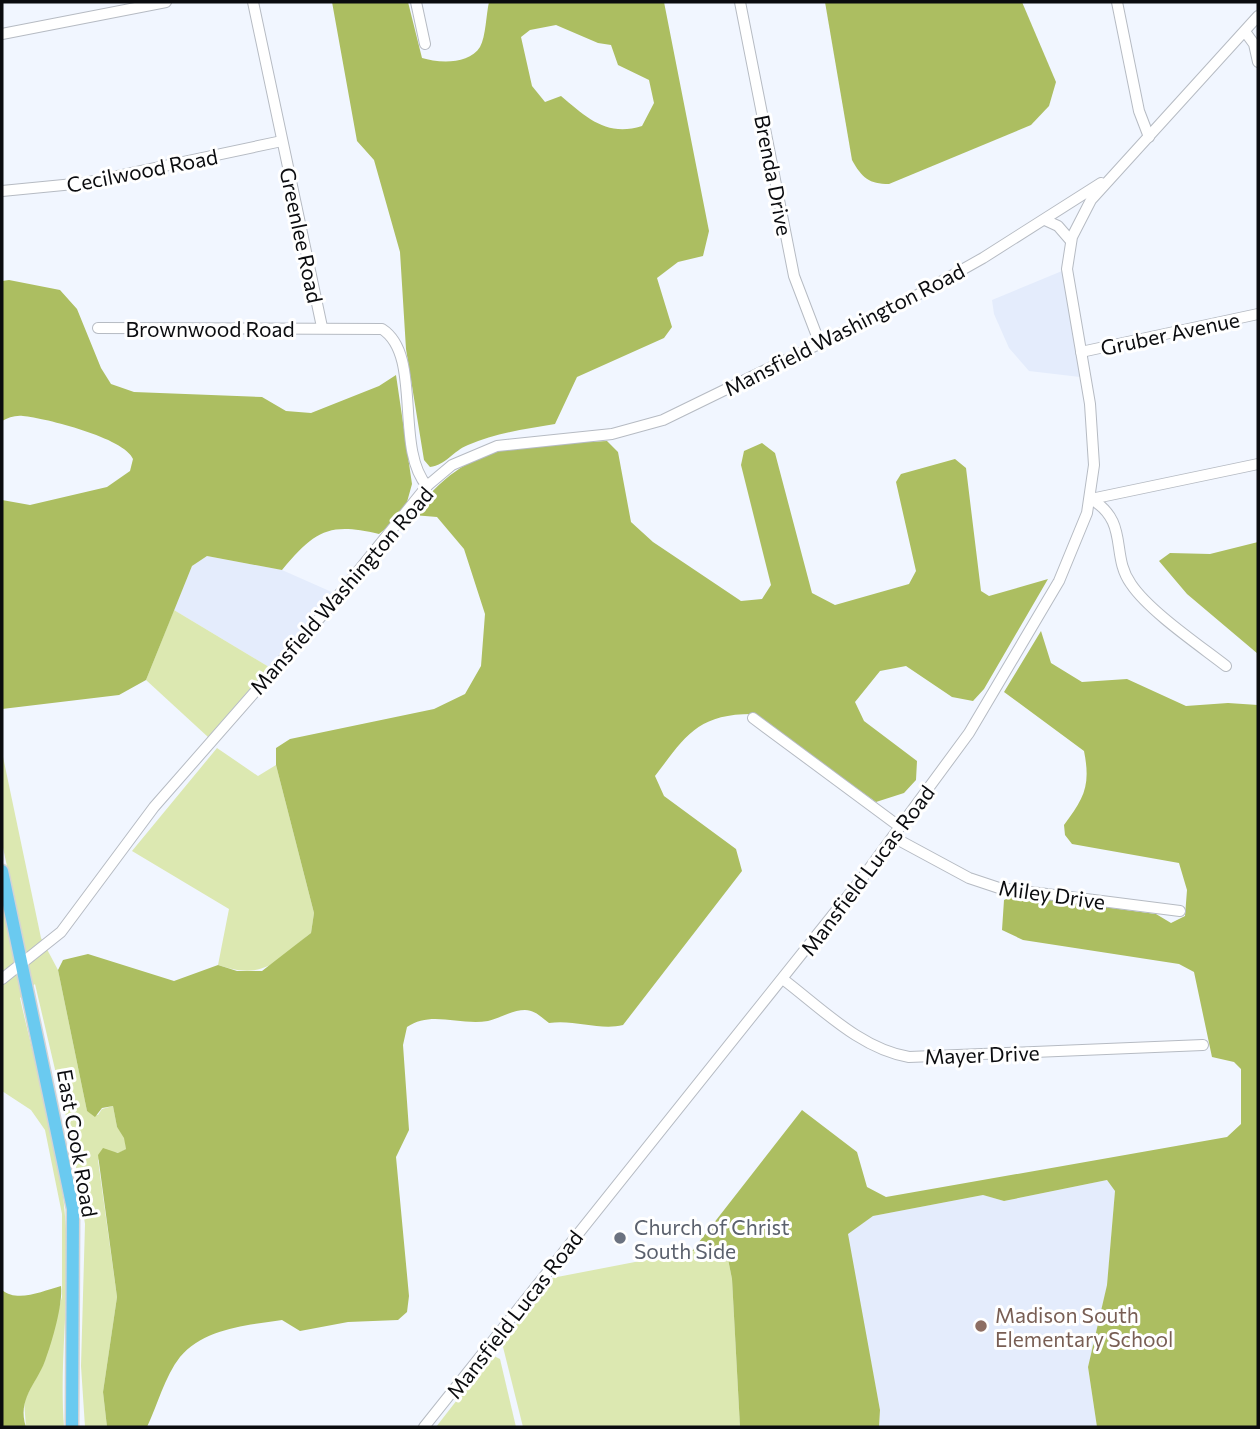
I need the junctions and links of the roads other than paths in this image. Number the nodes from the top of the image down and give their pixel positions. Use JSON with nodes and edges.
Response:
{"nodes":[{"id":1,"x":166,"y":2,"type":"edge"},
{"id":2,"x":253,"y":2,"type":"edge"},
{"id":3,"x":416,"y":2,"type":"edge"},
{"id":4,"x":740,"y":2,"type":"edge"},
{"id":5,"x":1117,"y":2,"type":"edge"},
{"id":6,"x":1258,"y":16,"type":"edge"},
{"id":7,"x":1246,"y":33,"type":"junction"},
{"id":8,"x":2,"y":34,"type":"edge"},
{"id":9,"x":425,"y":44,"type":"dead end"},
{"id":10,"x":1258,"y":62,"type":"edge"},
{"id":11,"x":1149,"y":136,"type":"junction"},
{"id":12,"x":282,"y":141,"type":"junction"},
{"id":13,"x":1112,"y":176,"type":"junction"},
{"id":14,"x":2,"y":191,"type":"edge"},
{"id":15,"x":1045,"y":220,"type":"junction"},
{"id":16,"x":1070,"y":241,"type":"junction"},
{"id":17,"x":1258,"y":314,"type":"edge"},
{"id":18,"x":322,"y":327,"type":"junction"},
{"id":19,"x":98,"y":328,"type":"dead end"},
{"id":20,"x":820,"y":344,"type":"junction"},
{"id":21,"x":1081,"y":352,"type":"junction"},
{"id":22,"x":1258,"y":464,"type":"edge"},
{"id":23,"x":428,"y":486,"type":"junction"},
{"id":24,"x":1091,"y":499,"type":"junction"},
{"id":25,"x":1226,"y":666,"type":"dead end"},
{"id":26,"x":753,"y":718,"type":"dead end"},
{"id":27,"x":900,"y":827,"type":"junction"},
{"id":28,"x":893,"y":837,"type":"junction"},
{"id":29,"x":2,"y":871,"type":"edge"},
{"id":30,"x":1180,"y":911,"type":"dead end"},
{"id":31,"x":22,"y":963,"type":"junction"},
{"id":32,"x":2,"y":979,"type":"edge"},
{"id":33,"x":784,"y":980,"type":"junction"},
{"id":34,"x":1203,"y":1045,"type":"dead end"},
{"id":35,"x":72,"y":1427,"type":"edge"},
{"id":36,"x":424,"y":1427,"type":"edge"}],
"edges":[{"from":1,"to":8,"type":"street"},
{"from":2,"to":12,"type":"street","name":"Greenlee Road"},
{"from":3,"to":9,"type":"street"},
{"from":4,"to":20,"type":"street","name":"Brenda Drive"},
{"from":5,"to":11,"type":"street"},
{"from":6,"to":7,"type":"street"},
{"from":7,"to":10,"type":"street"},
{"from":7,"to":11,"type":"street"},
{"from":11,"to":13,"type":"street"},
{"from":12,"to":14,"type":"street","name":"Cecilwood Road"},
{"from":12,"to":18,"type":"street","name":"Greenlee Road"},
{"from":13,"to":15,"type":"street","name":"Mansfield Washington Road"},
{"from":13,"to":16,"type":"street","name":"Mansfield Lucas Road"},
{"from":15,"to":16,"type":"street"},
{"from":15,"to":20,"type":"street","name":"Mansfield Washington Road"},
{"from":16,"to":21,"type":"street","name":"Mansfield Lucas Road"},
{"from":17,"to":21,"type":"street","name":"Gruber Avenue"},
{"from":18,"to":19,"type":"street","name":"Brownwood Road"},
{"from":18,"to":23,"type":"street","name":"Greenlee Road"},
{"from":20,"to":23,"type":"street","name":"Mansfield Washington Road"},
{"from":21,"to":24,"type":"street","name":"Mansfield Lucas Road"},
{"from":22,"to":24,"type":"street"},
{"from":23,"to":31,"type":"street","name":"Mansfield Washington Road"},
{"from":24,"to":25,"type":"street"},
{"from":24,"to":27,"type":"street","name":"Mansfield Lucas Road"},
{"from":26,"to":27,"type":"street"},
{"from":27,"to":28,"type":"street","name":"Mansfield Lucas Road"},
{"from":28,"to":30,"type":"street","name":"Miley Drive"},
{"from":28,"to":33,"type":"street","name":"Mansfield Lucas Road"},
{"from":29,"to":31,"type":"main road","name":"East Cook Road"},
{"from":31,"to":32,"type":"street","name":"Mansfield Washington Road"},
{"from":31,"to":35,"type":"main road","name":"East Cook Road"},
{"from":33,"to":34,"type":"street","name":"Mayer Drive"},
{"from":33,"to":36,"type":"street","name":"Mansfield Lucas Road"}]}
